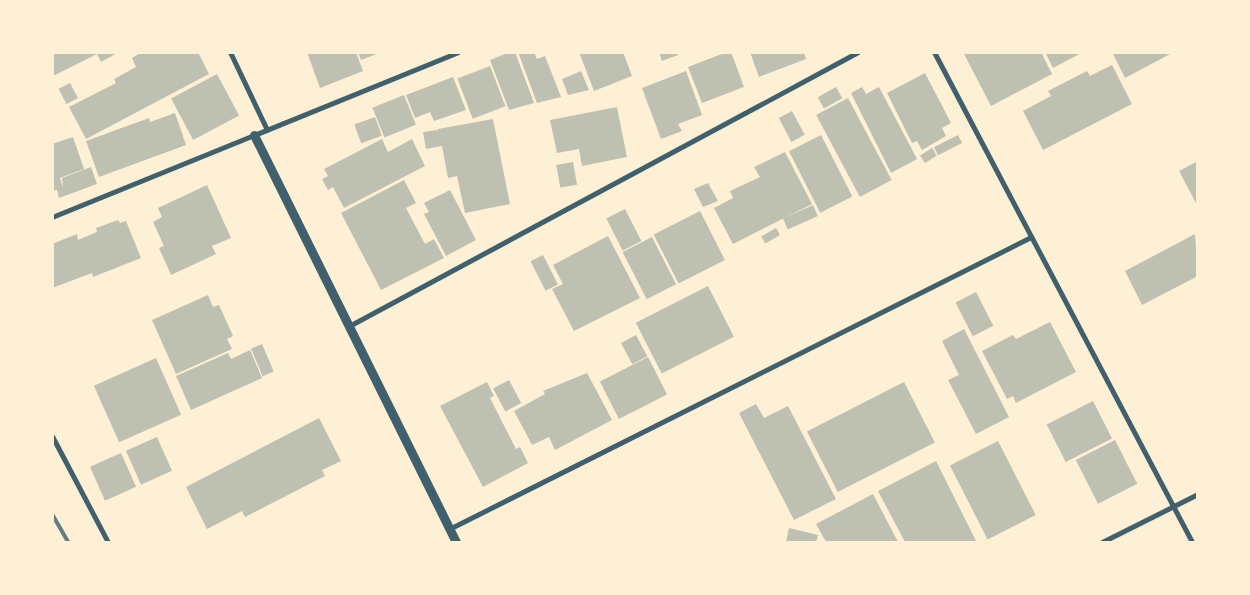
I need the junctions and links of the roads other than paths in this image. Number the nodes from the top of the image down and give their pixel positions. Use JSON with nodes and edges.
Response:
{"nodes":[{"id":1,"x":230,"y":52,"type":"edge"},
{"id":2,"x":458,"y":52,"type":"edge"},
{"id":3,"x":858,"y":52,"type":"edge"},
{"id":4,"x":934,"y":52,"type":"edge"},
{"id":5,"x":267,"y":130,"type":"junction"},
{"id":6,"x":254,"y":135,"type":"junction"},
{"id":7,"x":52,"y":217,"type":"edge"},
{"id":8,"x":1031,"y":237,"type":"junction"},
{"id":9,"x":349,"y":326,"type":"junction"},
{"id":10,"x":52,"y":436,"type":"edge"},
{"id":11,"x":1198,"y":494,"type":"edge"},
{"id":12,"x":1173,"y":507,"type":"junction"},
{"id":13,"x":449,"y":529,"type":"junction"},
{"id":14,"x":108,"y":542,"type":"edge"},
{"id":15,"x":456,"y":542,"type":"edge"},
{"id":16,"x":1102,"y":542,"type":"edge"},
{"id":17,"x":1192,"y":542,"type":"edge"}],
"edges":[{"from":1,"to":5,"type":"street"},
{"from":2,"to":5,"type":"street"},
{"from":3,"to":9,"type":"street"},
{"from":4,"to":8,"type":"street"},
{"from":5,"to":6,"type":"street"},
{"from":6,"to":7,"type":"street"},
{"from":6,"to":9,"type":"street"},
{"from":8,"to":12,"type":"street"},
{"from":8,"to":13,"type":"street"},
{"from":9,"to":13,"type":"street"},
{"from":10,"to":14,"type":"street"},
{"from":11,"to":12,"type":"street"},
{"from":12,"to":16,"type":"street"},
{"from":12,"to":17,"type":"street"},
{"from":13,"to":15,"type":"street"}]}
